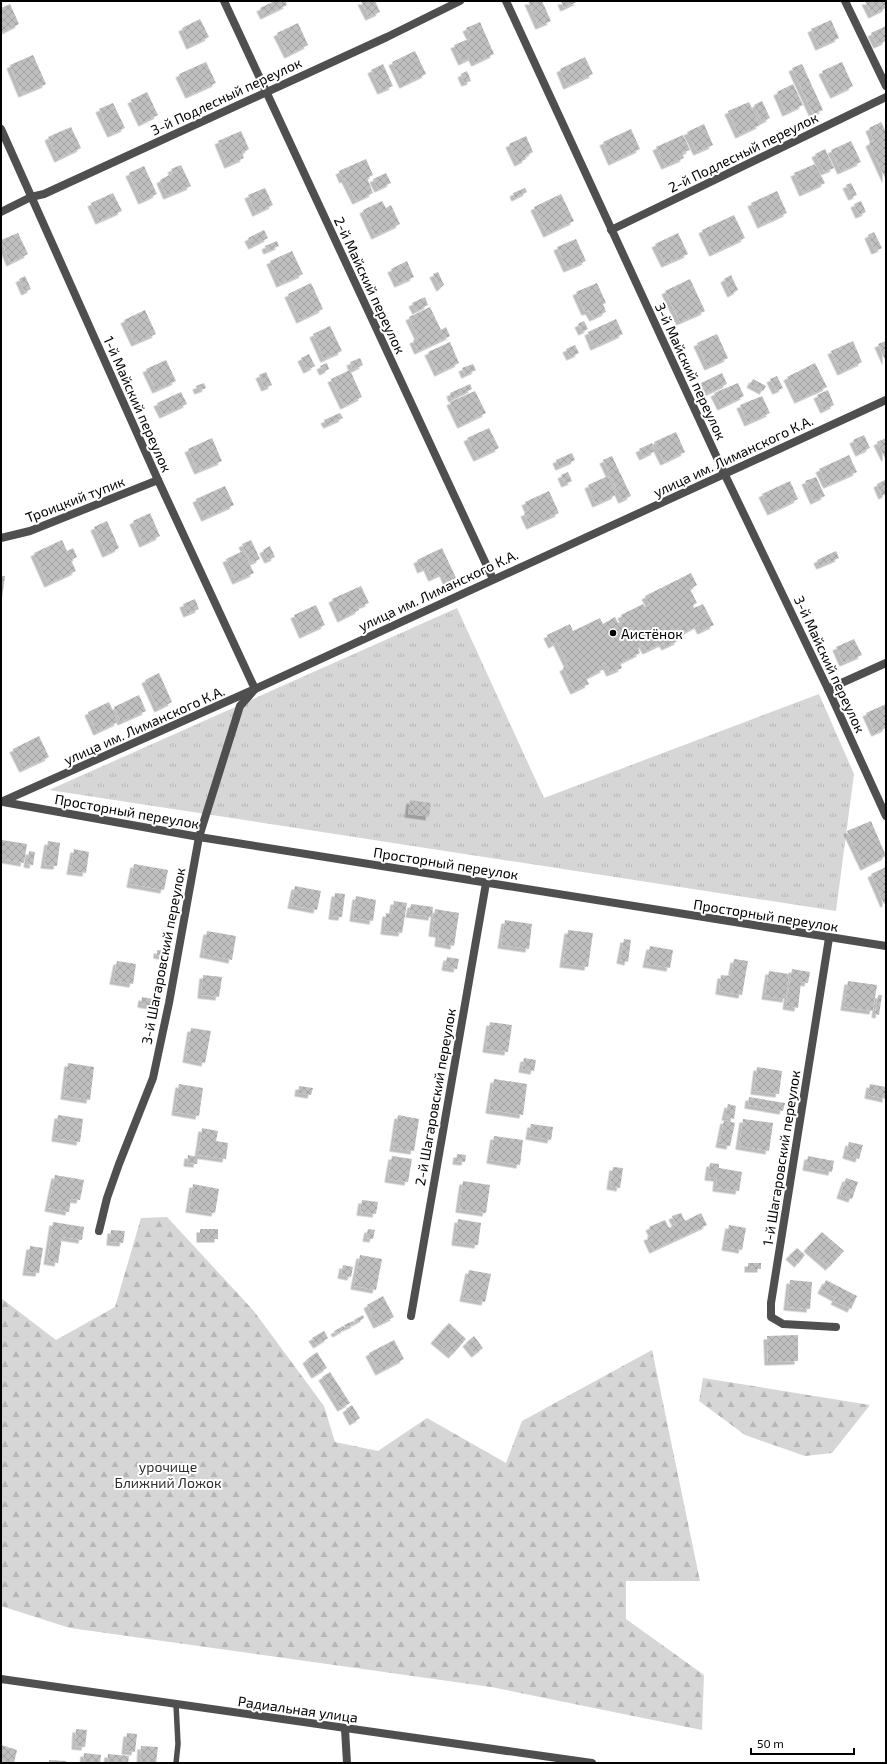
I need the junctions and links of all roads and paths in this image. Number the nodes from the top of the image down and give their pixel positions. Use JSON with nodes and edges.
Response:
{"nodes":[{"id":1,"x":224,"y":1,"type":"edge"},
{"id":2,"x":460,"y":1,"type":"edge"},
{"id":3,"x":506,"y":1,"type":"edge"},
{"id":4,"x":845,"y":1,"type":"edge"},
{"id":5,"x":886,"y":86,"type":"edge"},
{"id":6,"x":267,"y":92,"type":"junction"},
{"id":7,"x":886,"y":97,"type":"edge"},
{"id":8,"x":1,"y":129,"type":"edge"},
{"id":9,"x":31,"y":197,"type":"junction"},
{"id":10,"x":1,"y":212,"type":"edge"},
{"id":11,"x":611,"y":230,"type":"junction"},
{"id":12,"x":886,"y":400,"type":"edge"},
{"id":13,"x":725,"y":475,"type":"junction"},
{"id":14,"x":158,"y":480,"type":"junction"},
{"id":15,"x":1,"y":538,"type":"edge"},
{"id":16,"x":493,"y":579,"type":"junction"},
{"id":17,"x":886,"y":663,"type":"edge"},
{"id":18,"x":255,"y":689,"type":"junction"},
{"id":19,"x":828,"y":689,"type":"junction"},
{"id":20,"x":2,"y":802,"type":"edge"},
{"id":21,"x":886,"y":816,"type":"edge"},
{"id":22,"x":199,"y":837,"type":"junction"},
{"id":23,"x":486,"y":883,"type":"junction"},
{"id":24,"x":830,"y":938,"type":"junction"},
{"id":25,"x":886,"y":946,"type":"edge"},
{"id":26,"x":100,"y":1231,"type":"dead end"},
{"id":27,"x":411,"y":1316,"type":"dead end"},
{"id":28,"x":836,"y":1327,"type":"dead end"},
{"id":29,"x":1,"y":1679,"type":"edge"},
{"id":30,"x":176,"y":1704,"type":"junction"},
{"id":31,"x":345,"y":1729,"type":"junction"},
{"id":32,"x":176,"y":1763,"type":"edge"},
{"id":33,"x":347,"y":1763,"type":"edge"},
{"id":34,"x":592,"y":1763,"type":"edge"}],
"edges":[{"from":1,"to":6,"type":"street","name":"2-й Майский переулок"},
{"from":2,"to":6,"type":"street","name":"3-й Подлесный переулок"},
{"from":3,"to":11,"type":"street","name":"3-й Майский переулок"},
{"from":4,"to":5,"type":"street"},
{"from":6,"to":9,"type":"street","name":"3-й Подлесный переулок"},
{"from":6,"to":16,"type":"street","name":"2-й Майский переулок"},
{"from":7,"to":11,"type":"street","name":"2-й Подлесный переулок"},
{"from":8,"to":9,"type":"street","name":"1-й Майский переулок"},
{"from":9,"to":10,"type":"street","name":"3-й Подлесный переулок"},
{"from":9,"to":14,"type":"street","name":"1-й Майский переулок"},
{"from":11,"to":13,"type":"street","name":"3-й Майский переулок"},
{"from":12,"to":13,"type":"street","name":"улица им. Лиманского К.А."},
{"from":13,"to":16,"type":"street","name":"улица им. Лиманского К.А."},
{"from":13,"to":19,"type":"street","name":"3-й Майский переулок"},
{"from":14,"to":15,"type":"street","name":"Троицкий тупик"},
{"from":14,"to":18,"type":"street","name":"1-й Майский переулок"},
{"from":16,"to":18,"type":"street","name":"улица им. Лиманского К.А."},
{"from":17,"to":19,"type":"street"},
{"from":18,"to":20,"type":"street","name":"улица им. Лиманского К.А."},
{"from":18,"to":22,"type":"street","name":"3-й Шагаровский переулок"},
{"from":19,"to":21,"type":"street","name":"3-й Майский переулок"},
{"from":20,"to":22,"type":"street","name":"Просторный переулок"},
{"from":22,"to":23,"type":"street","name":"Просторный переулок"},
{"from":22,"to":26,"type":"street","name":"3-й Шагаровский переулок"},
{"from":23,"to":24,"type":"street","name":"Просторный переулок"},
{"from":23,"to":27,"type":"street","name":"2-й Шагаровский переулок"},
{"from":24,"to":25,"type":"street","name":"Просторный переулок"},
{"from":24,"to":28,"type":"street","name":"1-й Шагаровский переулок"},
{"from":29,"to":30,"type":"street","name":"Радиальная улица"},
{"from":30,"to":31,"type":"street","name":"Радиальная улица"},
{"from":30,"to":32,"type":"lane"},
{"from":31,"to":33,"type":"street"},
{"from":31,"to":34,"type":"street","name":"Радиальная улица"}]}
